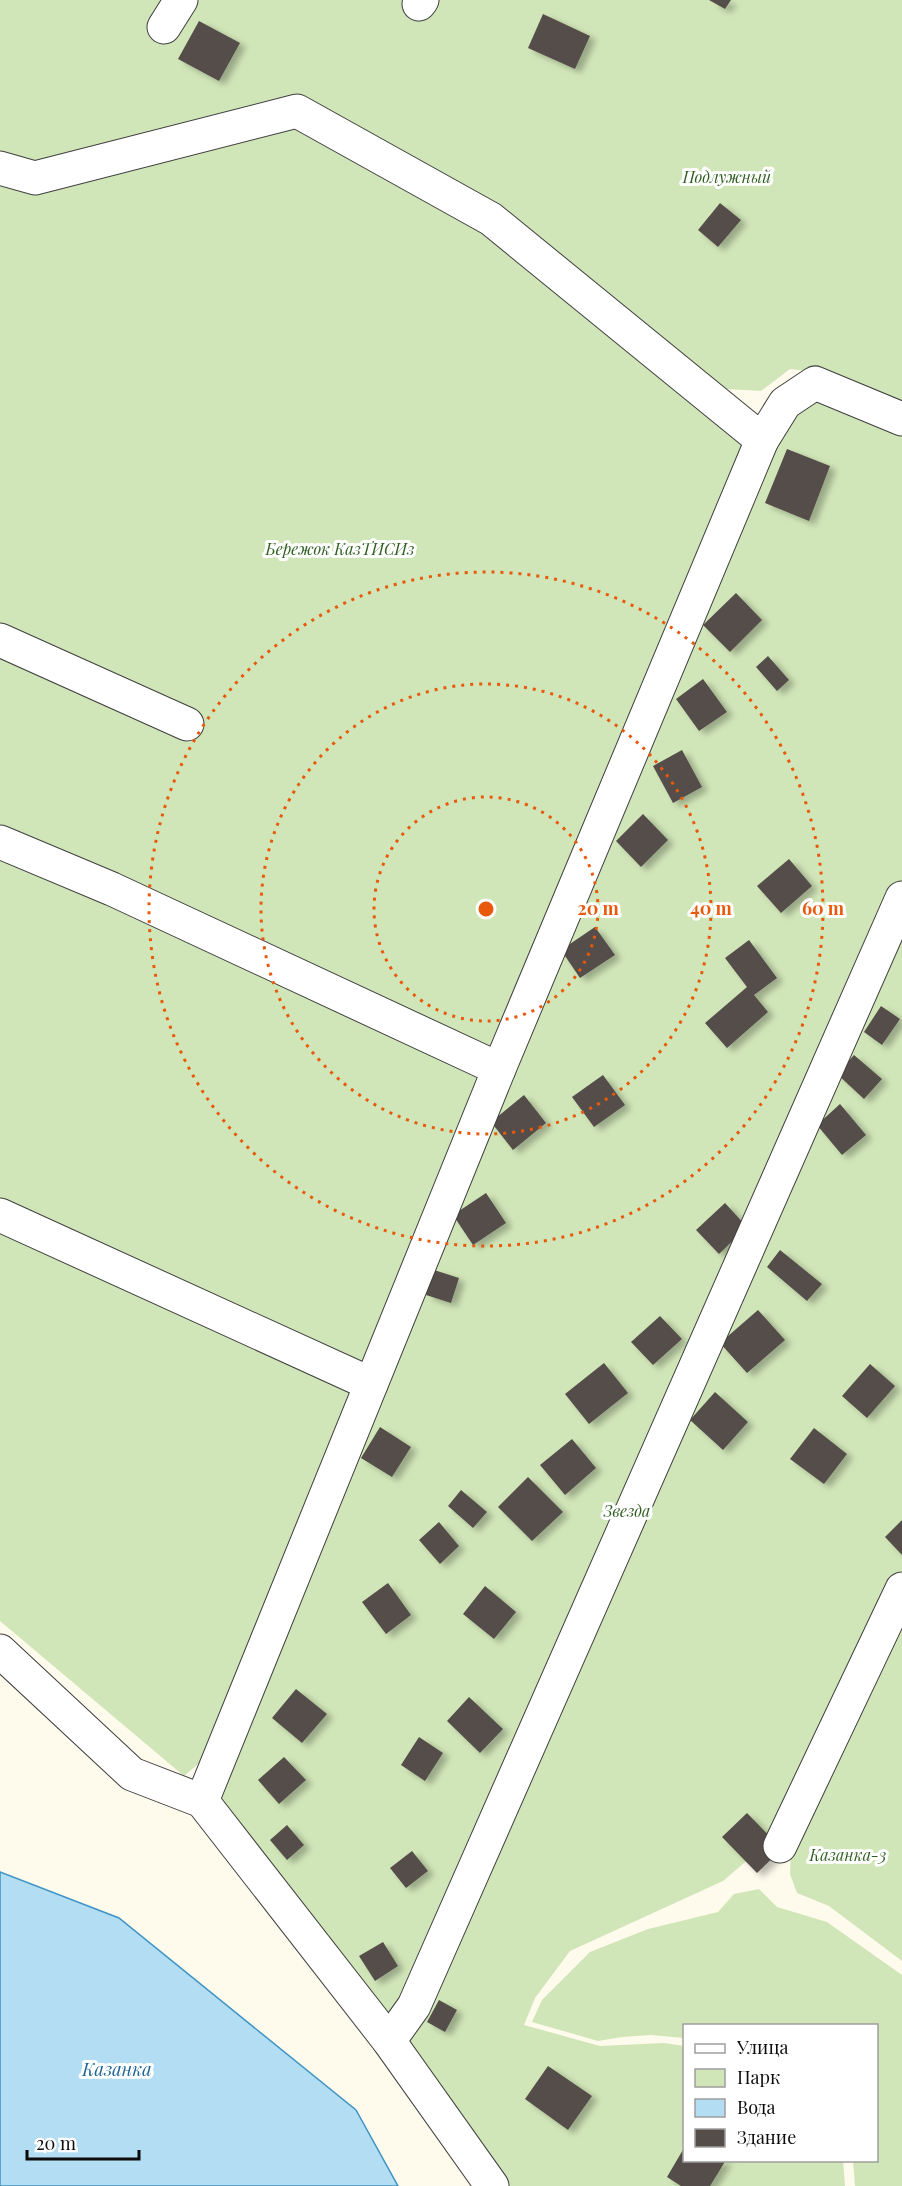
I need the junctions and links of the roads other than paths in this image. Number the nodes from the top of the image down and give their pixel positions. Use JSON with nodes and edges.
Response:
{"nodes":[{"id":1,"x":0,"y":168,"type":"edge"},
{"id":2,"x":902,"y":419,"type":"edge"},
{"id":3,"x":762,"y":440,"type":"junction"},
{"id":4,"x":0,"y":640,"type":"edge"},
{"id":5,"x":187,"y":724,"type":"dead end"},
{"id":6,"x":0,"y":842,"type":"edge"},
{"id":7,"x":902,"y":898,"type":"edge"},
{"id":8,"x":499,"y":1069,"type":"junction"},
{"id":9,"x":0,"y":1215,"type":"edge"},
{"id":10,"x":371,"y":1384,"type":"junction"},
{"id":11,"x":902,"y":1589,"type":"edge"},
{"id":12,"x":0,"y":1651,"type":"edge"},
{"id":13,"x":202,"y":1802,"type":"junction"},
{"id":14,"x":780,"y":1846,"type":"dead end"},
{"id":15,"x":389,"y":2041,"type":"junction"},
{"id":16,"x":492,"y":2186,"type":"edge"}],
"edges":[{"from":1,"to":3,"type":"lane"},
{"from":2,"to":3,"type":"lane"},
{"from":3,"to":8,"type":"lane"},
{"from":4,"to":5,"type":"lane"},
{"from":6,"to":8,"type":"lane"},
{"from":7,"to":15,"type":"lane"},
{"from":8,"to":10,"type":"lane"},
{"from":9,"to":10,"type":"lane"},
{"from":10,"to":13,"type":"lane"},
{"from":11,"to":14,"type":"lane"},
{"from":12,"to":13,"type":"lane"},
{"from":13,"to":15,"type":"lane"},
{"from":15,"to":16,"type":"lane"}]}
